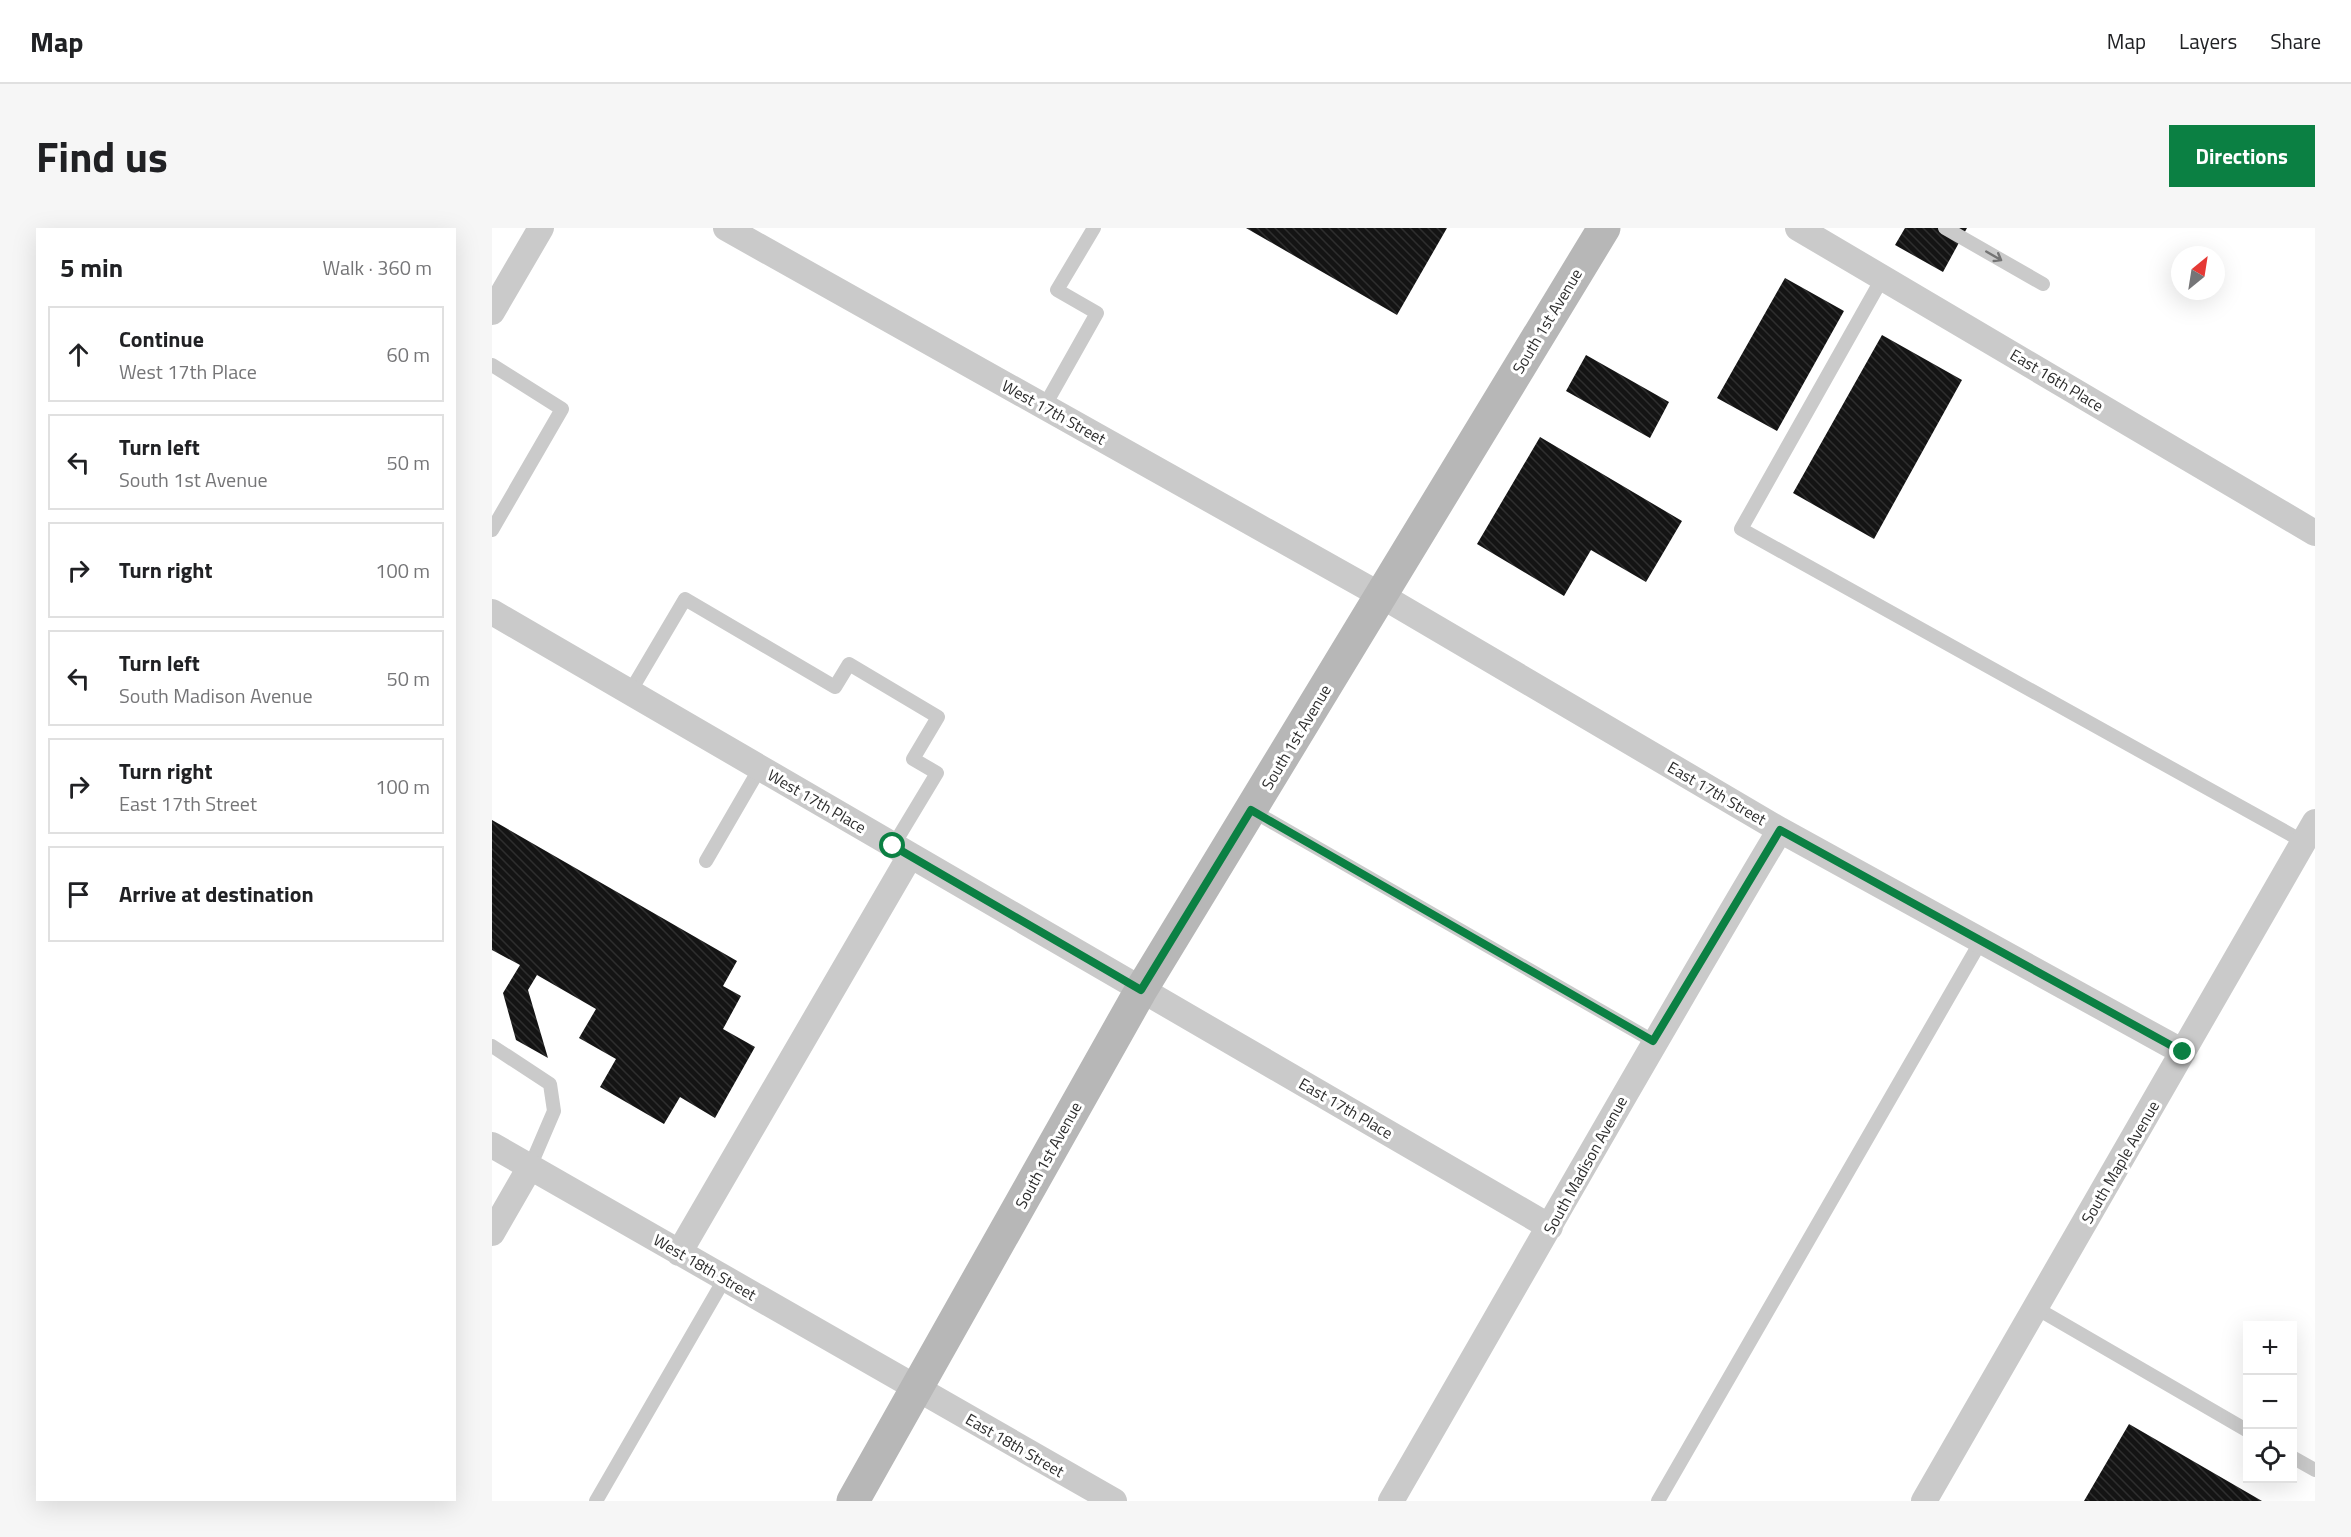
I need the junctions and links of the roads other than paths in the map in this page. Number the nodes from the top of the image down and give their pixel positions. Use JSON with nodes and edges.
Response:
{"nodes":[{"id":1,"x":541,"y":228,"type":"edge"},
{"id":2,"x":726,"y":228,"type":"edge"},
{"id":3,"x":1094,"y":228,"type":"edge"},
{"id":4,"x":1604,"y":228,"type":"edge"},
{"id":5,"x":1798,"y":228,"type":"edge"},
{"id":6,"x":1945,"y":228,"type":"edge"},
{"id":7,"x":1883,"y":277,"type":"junction"},
{"id":8,"x":2043,"y":284,"type":"dead end"},
{"id":9,"x":492,"y":312,"type":"edge"},
{"id":10,"x":492,"y":365,"type":"edge"},
{"id":11,"x":1044,"y":406,"type":"junction"},
{"id":12,"x":492,"y":530,"type":"edge"},
{"id":13,"x":2315,"y":533,"type":"edge"},
{"id":14,"x":1382,"y":596,"type":"junction"},
{"id":15,"x":492,"y":612,"type":"edge"},
{"id":16,"x":630,"y":692,"type":"junction"},
{"id":17,"x":760,"y":768,"type":"junction"},
{"id":18,"x":1251,"y":810,"type":"junction"},
{"id":19,"x":1780,"y":830,"type":"junction"},
{"id":20,"x":2309,"y":832,"type":"edge"},
{"id":21,"x":902,"y":851,"type":"junction"},
{"id":22,"x":706,"y":861,"type":"dead end"},
{"id":23,"x":1981,"y":941,"type":"junction"},
{"id":24,"x":1141,"y":990,"type":"junction"},
{"id":25,"x":1653,"y":1041,"type":"junction"},
{"id":26,"x":492,"y":1046,"type":"edge"},
{"id":27,"x":2183,"y":1052,"type":"junction"},
{"id":28,"x":492,"y":1145,"type":"edge"},
{"id":29,"x":530,"y":1167,"type":"junction"},
{"id":30,"x":1550,"y":1227,"type":"junction"},
{"id":31,"x":492,"y":1233,"type":"edge"},
{"id":32,"x":679,"y":1253,"type":"junction"},
{"id":33,"x":724,"y":1278,"type":"junction"},
{"id":34,"x":2036,"y":1308,"type":"junction"},
{"id":35,"x":917,"y":1389,"type":"junction"},
{"id":36,"x":2244,"y":1429,"type":"edge"},
{"id":37,"x":2297,"y":1460,"type":"edge"},
{"id":38,"x":2315,"y":1470,"type":"edge"},
{"id":39,"x":596,"y":1501,"type":"edge"},
{"id":40,"x":853,"y":1501,"type":"edge"},
{"id":41,"x":1114,"y":1501,"type":"edge"},
{"id":42,"x":1391,"y":1501,"type":"edge"},
{"id":43,"x":1658,"y":1501,"type":"edge"},
{"id":44,"x":1924,"y":1501,"type":"edge"}],
"edges":[{"from":1,"to":9,"type":"street"},
{"from":2,"to":11,"type":"street","name":"West 17th Street"},
{"from":3,"to":11,"type":"lane"},
{"from":4,"to":14,"type":"street","name":"South 1st Avenue"},
{"from":5,"to":7,"type":"street","name":"East 16th Place"},
{"from":6,"to":8,"type":"lane","one_way":true},
{"from":7,"to":13,"type":"street","name":"East 16th Place"},
{"from":7,"to":20,"type":"lane"},
{"from":10,"to":12,"type":"lane"},
{"from":11,"to":14,"type":"street","name":"West 17th Street"},
{"from":14,"to":18,"type":"street","name":"South 1st Avenue"},
{"from":14,"to":19,"type":"street","name":"East 17th Street"},
{"from":15,"to":16,"type":"street","name":"West 17th Place"},
{"from":16,"to":17,"type":"street","name":"West 17th Place"},
{"from":16,"to":21,"type":"lane"},
{"from":17,"to":21,"type":"street","name":"West 17th Place"},
{"from":17,"to":22,"type":"lane"},
{"from":18,"to":24,"type":"street","name":"South 1st Avenue"},
{"from":18,"to":25,"type":"lane"},
{"from":19,"to":23,"type":"street","name":"East 17th Street"},
{"from":19,"to":25,"type":"street","name":"South Madison Avenue"},
{"from":20,"to":27,"type":"street","name":"South Maple Avenue"},
{"from":21,"to":24,"type":"street","name":"West 17th Place"},
{"from":21,"to":32,"type":"street"},
{"from":23,"to":27,"type":"street","name":"East 17th Street"},
{"from":23,"to":43,"type":"lane"},
{"from":24,"to":30,"type":"street","name":"East 17th Place"},
{"from":24,"to":35,"type":"street","name":"South 1st Avenue"},
{"from":25,"to":30,"type":"street","name":"South Madison Avenue"},
{"from":26,"to":29,"type":"lane"},
{"from":27,"to":34,"type":"street","name":"South Maple Avenue"},
{"from":28,"to":29,"type":"street","name":"West 18th Street"},
{"from":29,"to":31,"type":"street"},
{"from":29,"to":32,"type":"street","name":"West 18th Street"},
{"from":30,"to":42,"type":"street","name":"South Madison Avenue"},
{"from":32,"to":33,"type":"street","name":"West 18th Street"},
{"from":33,"to":35,"type":"street","name":"West 18th Street"},
{"from":33,"to":39,"type":"lane"},
{"from":34,"to":36,"type":"lane"},
{"from":34,"to":44,"type":"street","name":"South Maple Avenue"},
{"from":35,"to":40,"type":"street","name":"South 1st Avenue"},
{"from":35,"to":41,"type":"street","name":"East 18th Street"},
{"from":37,"to":38,"type":"lane"}]}
